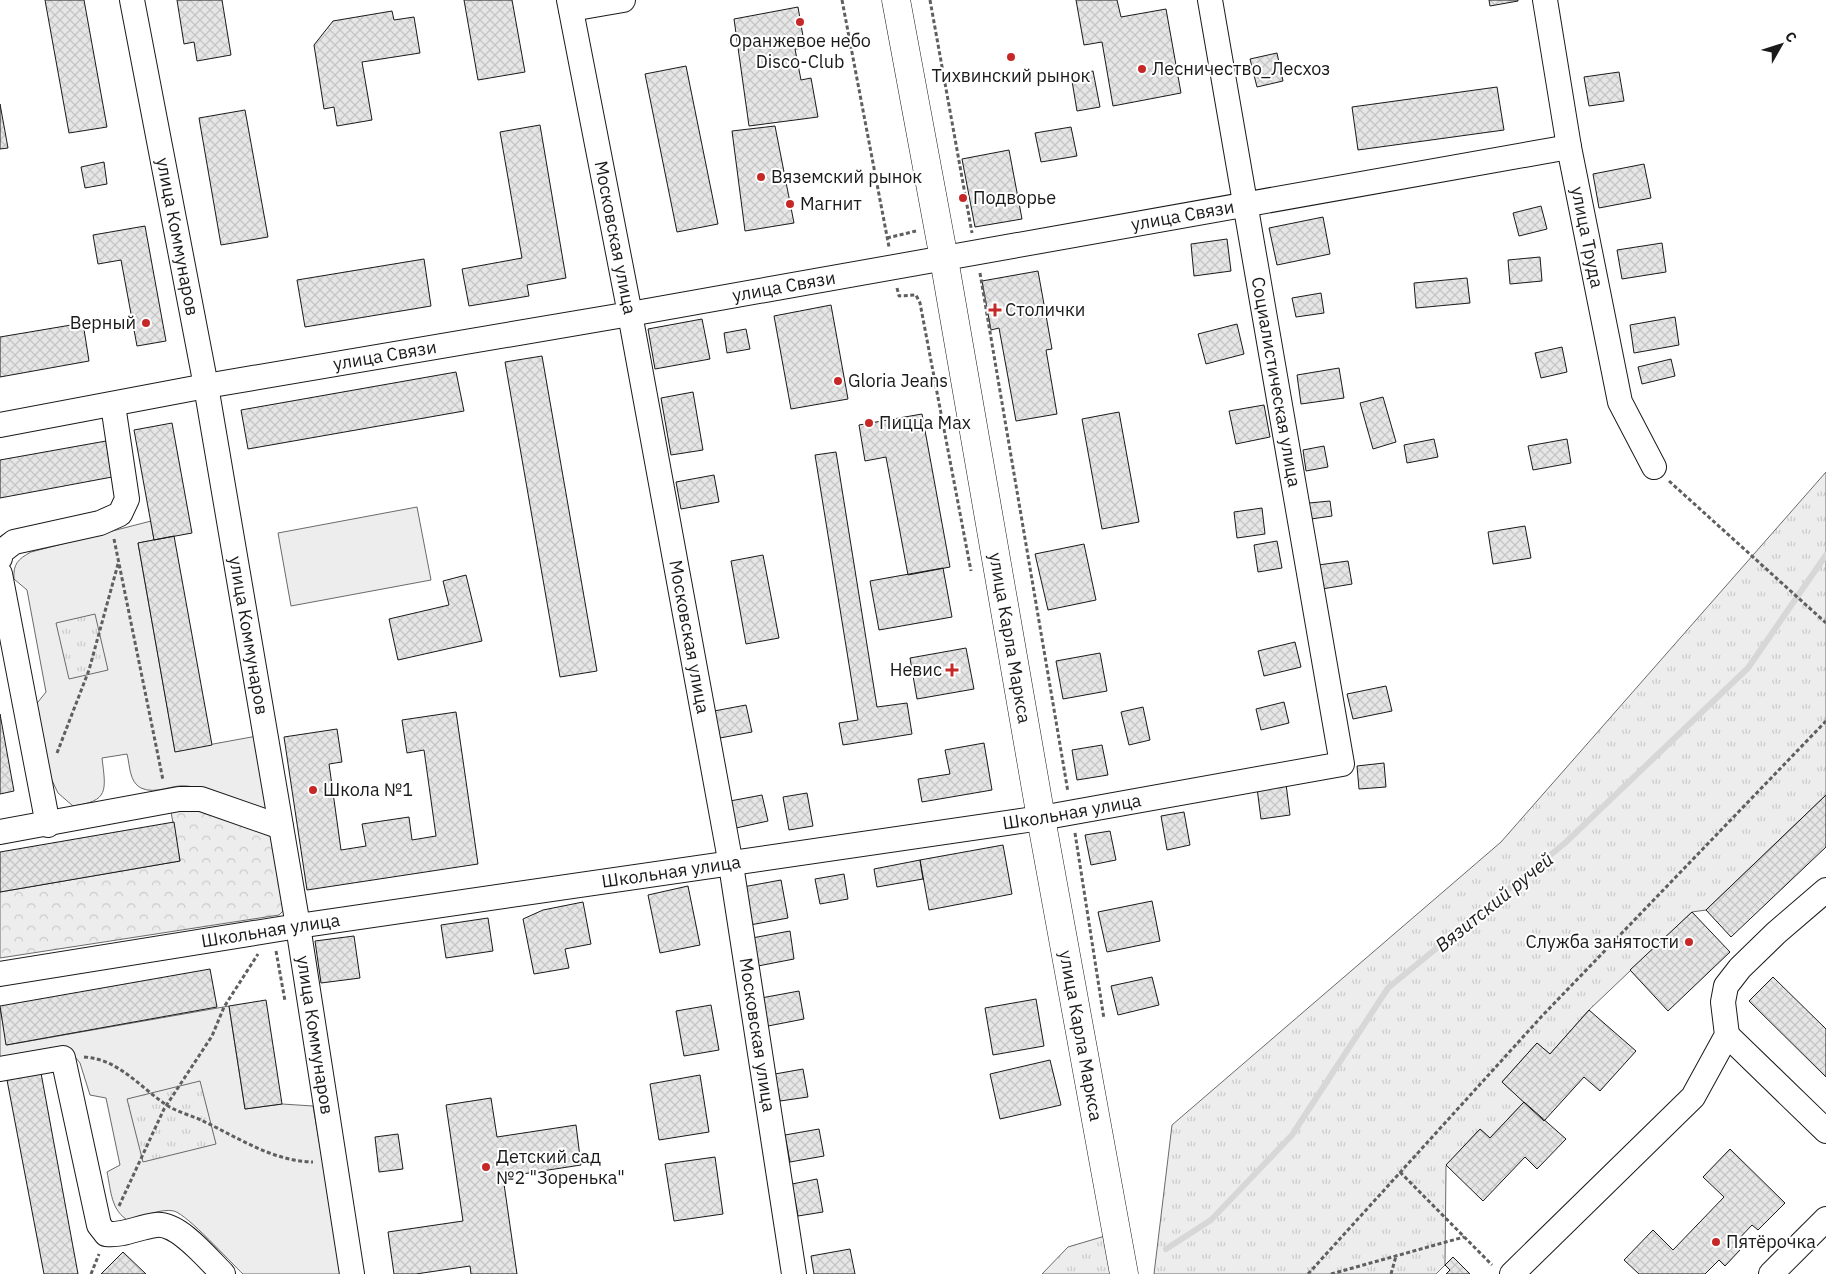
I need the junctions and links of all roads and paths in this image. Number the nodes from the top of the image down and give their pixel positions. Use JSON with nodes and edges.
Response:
{"nodes":[{"id":1,"x":132,"y":0,"type":"edge"},
{"id":2,"x":624,"y":0,"type":"edge"},
{"id":3,"x":842,"y":0,"type":"edge"},
{"id":4,"x":896,"y":0,"type":"edge"},
{"id":5,"x":930,"y":0,"type":"edge"},
{"id":6,"x":1210,"y":0,"type":"edge"},
{"id":7,"x":1545,"y":0,"type":"edge"},
{"id":8,"x":570,"y":5,"type":"edge"},
{"id":9,"x":1569,"y":147,"type":"junction"},
{"id":10,"x":1245,"y":205,"type":"junction"},
{"id":11,"x":976,"y":253,"type":"junction"},
{"id":12,"x":944,"y":258,"type":"junction"},
{"id":13,"x":893,"y":268,"type":"junction"},
{"id":14,"x":630,"y":314,"type":"junction"},
{"id":15,"x":206,"y":386,"type":"junction"},
{"id":16,"x":113,"y":405,"type":"junction"},
{"id":17,"x":0,"y":425,"type":"edge"},
{"id":18,"x":1654,"y":467,"type":"joint"},
{"id":19,"x":110,"y":519,"type":"junction"},
{"id":20,"x":0,"y":558,"type":"edge"},
{"id":21,"x":118,"y":561,"type":"junction"},
{"id":22,"x":0,"y":574,"type":"edge"},
{"id":23,"x":972,"y":577,"type":"dead end"},
{"id":24,"x":1826,"y":623,"type":"edge"},
{"id":25,"x":1826,"y":721,"type":"edge"},
{"id":26,"x":55,"y":756,"type":"dead end"},
{"id":27,"x":1342,"y":764,"type":"joint"},
{"id":28,"x":168,"y":802,"type":"junction"},
{"id":29,"x":1072,"y":812,"type":"junction"},
{"id":30,"x":1041,"y":818,"type":"junction"},
{"id":31,"x":48,"y":825,"type":"junction"},
{"id":32,"x":281,"y":827,"type":"junction"},
{"id":33,"x":0,"y":832,"type":"edge"},
{"id":34,"x":731,"y":865,"type":"junction"},
{"id":35,"x":1826,"y":890,"type":"edge"},
{"id":36,"x":298,"y":926,"type":"junction"},
{"id":37,"x":273,"y":930,"type":"junction"},
{"id":38,"x":0,"y":974,"type":"edge"},
{"id":39,"x":1727,"y":1035,"type":"junction"},
{"id":40,"x":63,"y":1058,"type":"junction"},
{"id":41,"x":0,"y":1069,"type":"edge"},
{"id":42,"x":166,"y":1105,"type":"junction"},
{"id":43,"x":1826,"y":1131,"type":"edge"},
{"id":44,"x":313,"y":1162,"type":"dead end"},
{"id":45,"x":1400,"y":1172,"type":"junction"},
{"id":46,"x":1826,"y":1219,"type":"edge"},
{"id":47,"x":106,"y":1234,"type":"junction"},
{"id":48,"x":1464,"y":1237,"type":"junction"},
{"id":49,"x":1396,"y":1256,"type":"junction"},
{"id":50,"x":1504,"y":1271,"type":"edge"},
{"id":51,"x":92,"y":1274,"type":"edge"},
{"id":52,"x":223,"y":1274,"type":"edge"},
{"id":53,"x":352,"y":1274,"type":"edge"},
{"id":54,"x":794,"y":1274,"type":"edge"},
{"id":55,"x":1124,"y":1274,"type":"edge"},
{"id":56,"x":1308,"y":1274,"type":"edge"},
{"id":57,"x":1331,"y":1274,"type":"edge"},
{"id":58,"x":1392,"y":1274,"type":"edge"},
{"id":59,"x":1771,"y":1274,"type":"edge"}],
"edges":[{"from":1,"to":15,"type":"street","name":"улица Коммунаров"},
{"from":2,"to":8,"type":"street"},
{"from":3,"to":13,"type":"path"},
{"from":4,"to":12,"type":"main road","name":"улица Карла Маркса"},
{"from":5,"to":11,"type":"path"},
{"from":6,"to":10,"type":"street","name":"Социалистическая улица"},
{"from":7,"to":9,"type":"street","name":"улица Труда"},
{"from":8,"to":14,"type":"street","name":"Московская улица"},
{"from":9,"to":10,"type":"street","name":"улица Связи"},
{"from":9,"to":18,"type":"street","name":"улица Труда"},
{"from":10,"to":11,"type":"street","name":"улица Связи"},
{"from":10,"to":27,"type":"street","name":"Социалистическая улица"},
{"from":11,"to":12,"type":"street","name":"улица Связи"},
{"from":11,"to":29,"type":"path"},
{"from":12,"to":13,"type":"street","name":"улица Связи"},
{"from":12,"to":30,"type":"main road","name":"улица Карла Маркса"},
{"from":13,"to":14,"type":"street","name":"улица Связи"},
{"from":13,"to":23,"type":"path"},
{"from":14,"to":15,"type":"street","name":"улица Связи"},
{"from":14,"to":34,"type":"street","name":"Московская улица"},
{"from":15,"to":16,"type":"street","name":"улица Связи"},
{"from":15,"to":32,"type":"street","name":"улица Коммунаров"},
{"from":16,"to":17,"type":"street","name":"улица Связи"},
{"from":16,"to":19,"type":"street"},
{"from":18,"to":24,"type":"path"},
{"from":19,"to":20,"type":"street"},
{"from":19,"to":21,"type":"path"},
{"from":21,"to":26,"type":"path"},
{"from":21,"to":28,"type":"path"},
{"from":22,"to":31,"type":"street"},
{"from":25,"to":45,"type":"path"},
{"from":27,"to":29,"type":"street","name":"Школьная улица"},
{"from":28,"to":31,"type":"street"},
{"from":28,"to":32,"type":"street"},
{"from":29,"to":30,"type":"street","name":"Школьная улица"},
{"from":30,"to":34,"type":"street","name":"Школьная улица"},
{"from":30,"to":55,"type":"main road","name":"улица Карла Маркса"},
{"from":31,"to":33,"type":"street"},
{"from":32,"to":36,"type":"street","name":"улица Коммунаров"},
{"from":34,"to":36,"type":"street","name":"Школьная улица"},
{"from":34,"to":54,"type":"street","name":"Московская улица"},
{"from":35,"to":39,"type":"street"},
{"from":36,"to":37,"type":"street","name":"Школьная улица"},
{"from":36,"to":53,"type":"street","name":"улица Коммунаров"},
{"from":37,"to":38,"type":"street","name":"Школьная улица"},
{"from":37,"to":42,"type":"path"},
{"from":39,"to":43,"type":"street"},
{"from":39,"to":50,"type":"street"},
{"from":40,"to":41,"type":"street"},
{"from":40,"to":42,"type":"path"},
{"from":40,"to":47,"type":"street"},
{"from":42,"to":44,"type":"path"},
{"from":42,"to":47,"type":"path"},
{"from":45,"to":48,"type":"path"},
{"from":45,"to":56,"type":"path"},
{"from":46,"to":59,"type":"street"},
{"from":47,"to":51,"type":"path"},
{"from":47,"to":52,"type":"street"},
{"from":48,"to":49,"type":"path"},
{"from":48,"to":50,"type":"path"},
{"from":49,"to":57,"type":"path"},
{"from":49,"to":58,"type":"path"}]}
